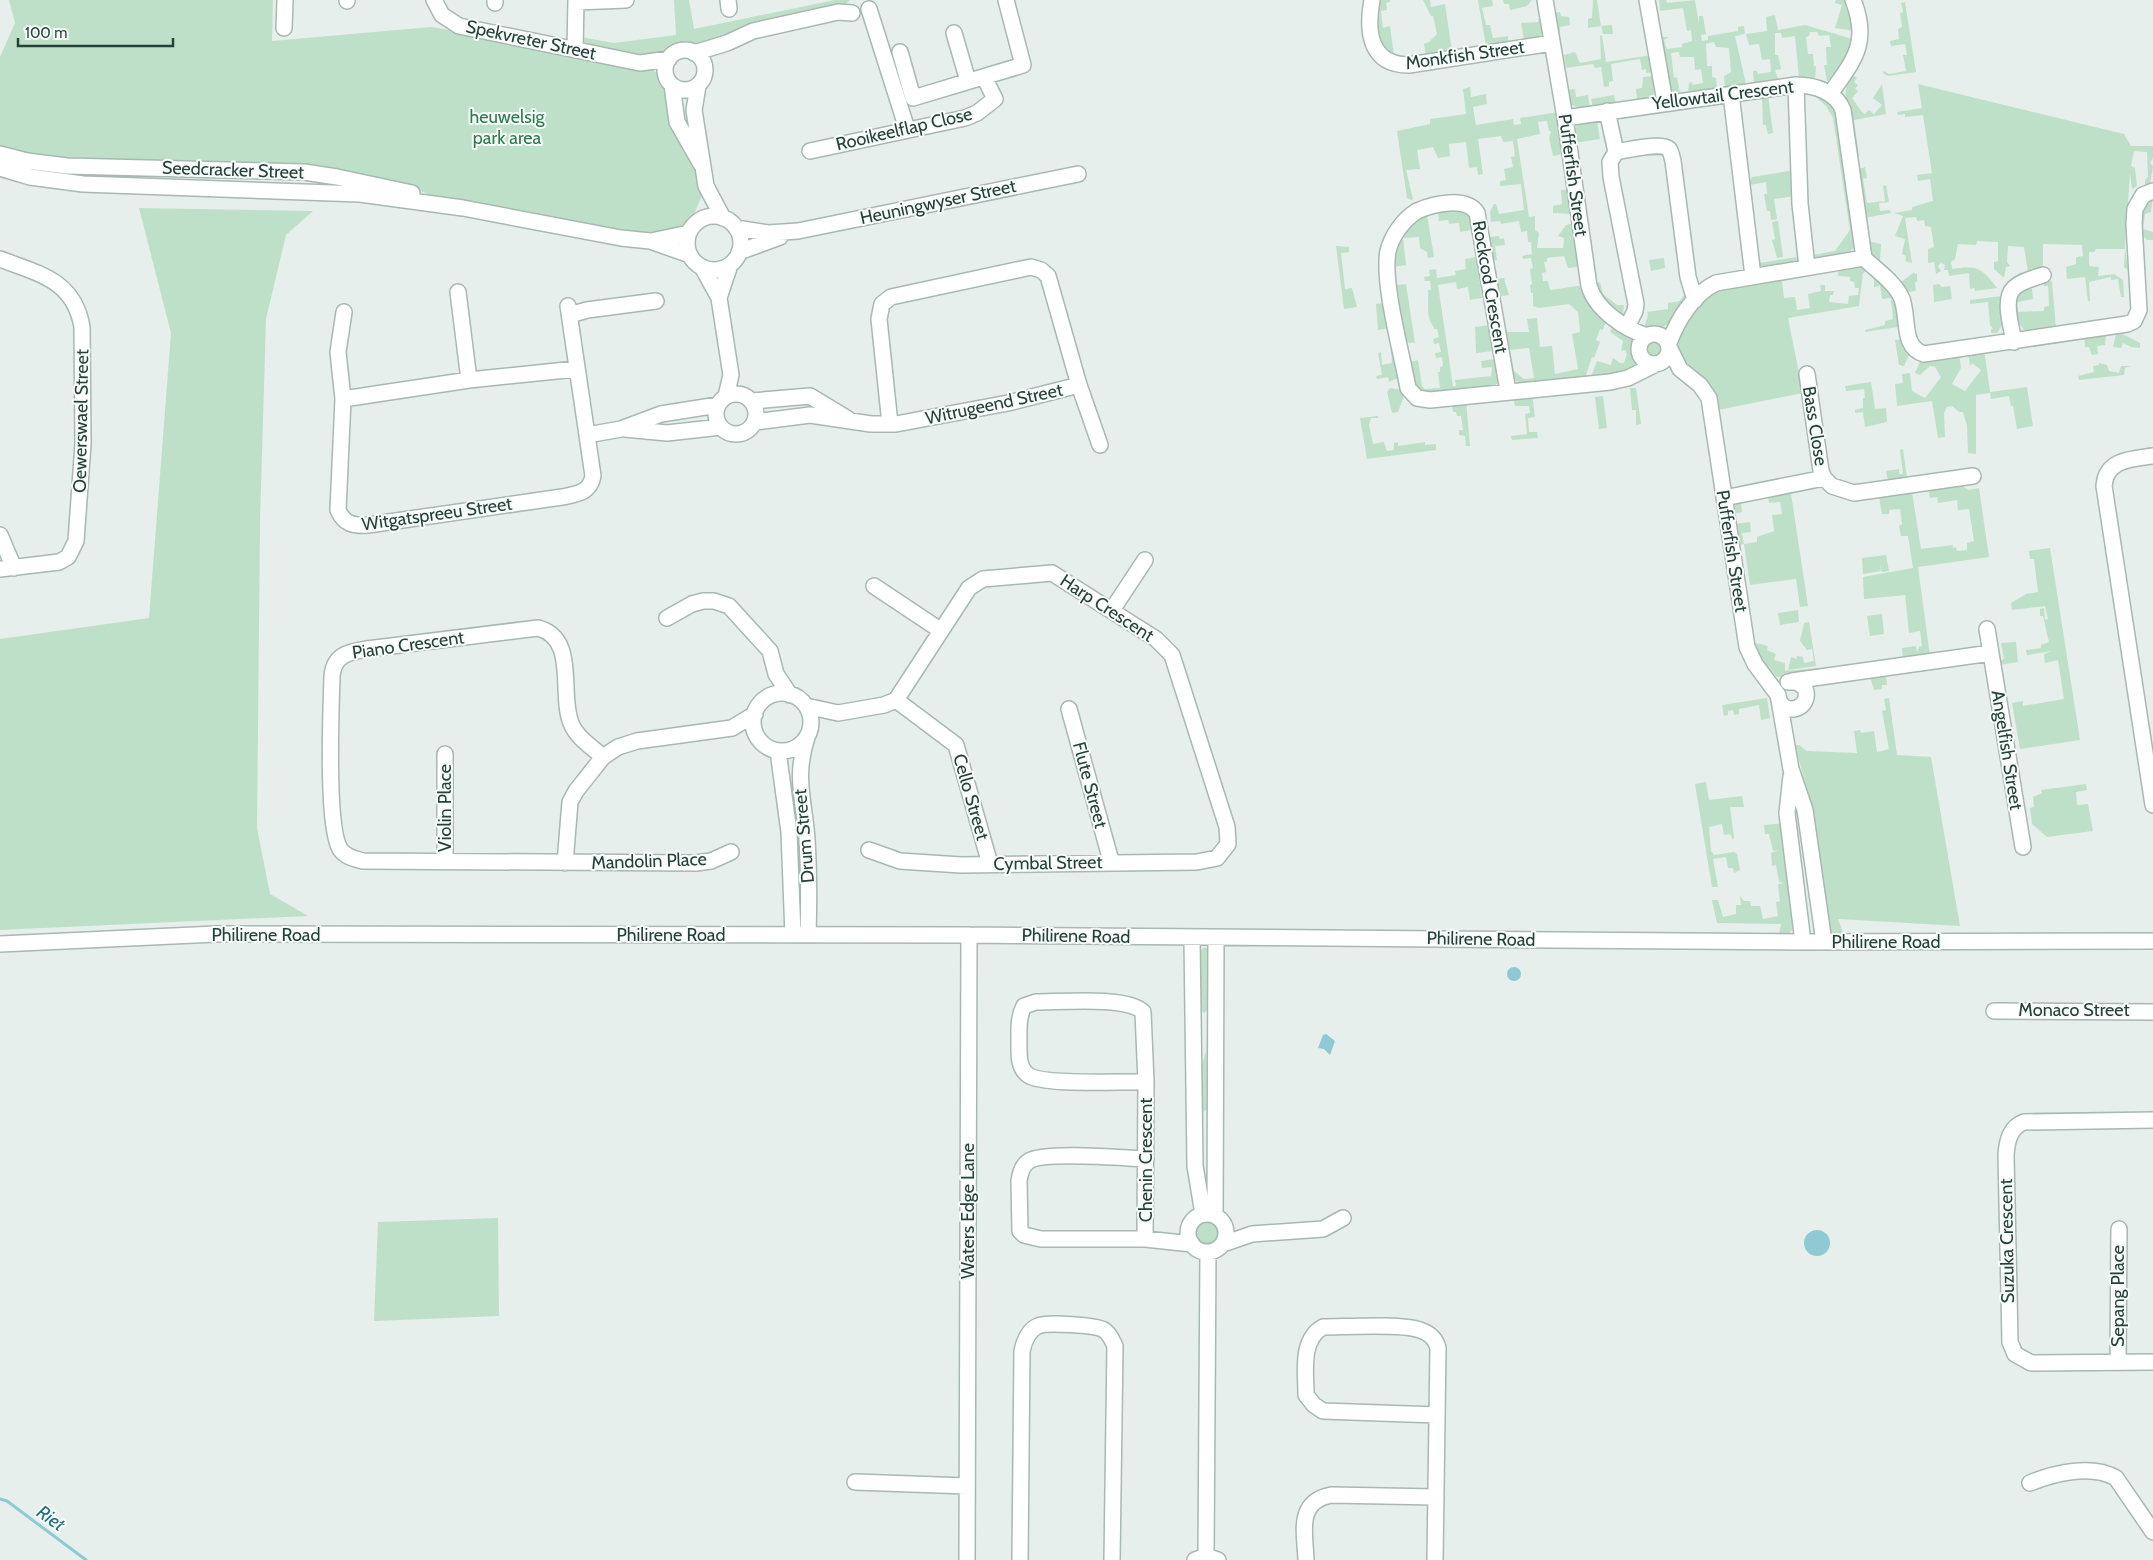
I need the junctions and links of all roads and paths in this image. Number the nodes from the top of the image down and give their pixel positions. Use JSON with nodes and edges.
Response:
{"nodes":[{"id":1,"x":285,"y":0,"type":"edge"},
{"id":2,"x":434,"y":0,"type":"edge"},
{"id":3,"x":626,"y":0,"type":"edge"},
{"id":4,"x":1006,"y":0,"type":"edge"},
{"id":5,"x":1372,"y":0,"type":"edge"},
{"id":6,"x":1545,"y":0,"type":"edge"},
{"id":7,"x":1647,"y":0,"type":"edge"},
{"id":8,"x":1853,"y":0,"type":"edge"},
{"id":9,"x":576,"y":1,"type":"edge"},
{"id":10,"x":855,"y":8,"type":"edge"},
{"id":11,"x":284,"y":28,"type":"dead end"},
{"id":12,"x":954,"y":33,"type":"dead end"},
{"id":13,"x":726,"y":43,"type":"junction"},
{"id":14,"x":1552,"y":43,"type":"junction"},
{"id":15,"x":575,"y":50,"type":"junction"},
{"id":16,"x":900,"y":52,"type":"dead end"},
{"id":17,"x":694,"y":53,"type":"junction"},
{"id":18,"x":670,"y":58,"type":"junction"},
{"id":19,"x":640,"y":62,"type":"junction"},
{"id":20,"x":984,"y":77,"type":"junction"},
{"id":21,"x":701,"y":79,"type":"junction"},
{"id":22,"x":968,"y":81,"type":"junction"},
{"id":23,"x":671,"y":83,"type":"junction"},
{"id":24,"x":1796,"y":85,"type":"junction"},
{"id":25,"x":1731,"y":94,"type":"junction"},
{"id":26,"x":1830,"y":94,"type":"junction"},
{"id":27,"x":1665,"y":102,"type":"junction"},
{"id":28,"x":694,"y":110,"type":"junction"},
{"id":29,"x":1607,"y":111,"type":"junction"},
{"id":30,"x":1565,"y":118,"type":"junction"},
{"id":31,"x":907,"y":129,"type":"junction"},
{"id":32,"x":810,"y":151,"type":"dead end"},
{"id":33,"x":1616,"y":152,"type":"junction"},
{"id":34,"x":0,"y":154,"type":"edge"},
{"id":35,"x":703,"y":167,"type":"junction"},
{"id":36,"x":0,"y":168,"type":"edge"},
{"id":37,"x":1078,"y":174,"type":"dead end"},
{"id":38,"x":706,"y":186,"type":"junction"},
{"id":39,"x":2153,"y":191,"type":"edge"},
{"id":40,"x":464,"y":208,"type":"junction"},
{"id":41,"x":723,"y":218,"type":"junction"},
{"id":42,"x":700,"y":220,"type":"junction"},
{"id":43,"x":736,"y":228,"type":"junction"},
{"id":44,"x":798,"y":231,"type":"junction"},
{"id":45,"x":689,"y":233,"type":"junction"},
{"id":46,"x":650,"y":241,"type":"junction"},
{"id":47,"x":739,"y":252,"type":"junction"},
{"id":48,"x":690,"y":255,"type":"junction"},
{"id":49,"x":1864,"y":258,"type":"junction"},
{"id":50,"x":0,"y":259,"type":"edge"},
{"id":51,"x":730,"y":265,"type":"junction"},
{"id":52,"x":702,"y":267,"type":"junction"},
{"id":53,"x":1807,"y":267,"type":"junction"},
{"id":54,"x":2043,"y":275,"type":"dead end"},
{"id":55,"x":1753,"y":276,"type":"junction"},
{"id":56,"x":458,"y":292,"type":"dead end"},
{"id":57,"x":719,"y":298,"type":"junction"},
{"id":58,"x":1695,"y":300,"type":"junction"},
{"id":59,"x":656,"y":301,"type":"dead end"},
{"id":60,"x":344,"y":312,"type":"dead end"},
{"id":61,"x":2014,"y":342,"type":"junction"},
{"id":62,"x":1650,"y":345,"type":"junction"},
{"id":63,"x":576,"y":369,"type":"junction"},
{"id":64,"x":1807,"y":374,"type":"dead end"},
{"id":65,"x":731,"y":376,"type":"junction"},
{"id":66,"x":469,"y":380,"type":"junction"},
{"id":67,"x":1079,"y":385,"type":"junction"},
{"id":68,"x":1508,"y":391,"type":"junction"},
{"id":69,"x":749,"y":398,"type":"junction"},
{"id":70,"x":789,"y":398,"type":"junction"},
{"id":71,"x":343,"y":399,"type":"junction"},
{"id":72,"x":722,"y":401,"type":"junction"},
{"id":73,"x":683,"y":410,"type":"junction"},
{"id":74,"x":792,"y":418,"type":"junction"},
{"id":75,"x":851,"y":421,"type":"junction"},
{"id":76,"x":755,"y":422,"type":"junction"},
{"id":77,"x":890,"y":424,"type":"junction"},
{"id":78,"x":722,"y":427,"type":"junction"},
{"id":79,"x":621,"y":429,"type":"junction"},
{"id":80,"x":686,"y":431,"type":"junction"},
{"id":81,"x":587,"y":435,"type":"junction"},
{"id":82,"x":1100,"y":445,"type":"dead end"},
{"id":83,"x":2153,"y":456,"type":"edge"},
{"id":84,"x":1973,"y":476,"type":"dead end"},
{"id":85,"x":1824,"y":478,"type":"junction"},
{"id":86,"x":1724,"y":498,"type":"junction"},
{"id":87,"x":0,"y":535,"type":"edge"},
{"id":88,"x":1145,"y":560,"type":"dead end"},
{"id":89,"x":7,"y":569,"type":"edge"},
{"id":90,"x":874,"y":586,"type":"dead end"},
{"id":91,"x":1112,"y":610,"type":"junction"},
{"id":92,"x":667,"y":618,"type":"dead end"},
{"id":93,"x":1987,"y":629,"type":"dead end"},
{"id":94,"x":940,"y":630,"type":"junction"},
{"id":95,"x":1991,"y":653,"type":"junction"},
{"id":96,"x":776,"y":674,"type":"junction"},
{"id":97,"x":1838,"y":674,"type":"junction"},
{"id":98,"x":1784,"y":689,"type":"junction"},
{"id":99,"x":790,"y":695,"type":"junction"},
{"id":100,"x":766,"y":698,"type":"junction"},
{"id":101,"x":896,"y":700,"type":"junction"},
{"id":102,"x":1802,"y":704,"type":"junction"},
{"id":103,"x":806,"y":706,"type":"junction"},
{"id":104,"x":1069,"y":709,"type":"dead end"},
{"id":105,"x":838,"y":713,"type":"junction"},
{"id":106,"x":755,"y":714,"type":"junction"},
{"id":107,"x":732,"y":728,"type":"junction"},
{"id":108,"x":1785,"y":732,"type":"junction"},
{"id":109,"x":808,"y":733,"type":"junction"},
{"id":110,"x":758,"y":737,"type":"junction"},
{"id":111,"x":778,"y":751,"type":"junction"},
{"id":112,"x":446,"y":754,"type":"dead end"},
{"id":113,"x":603,"y":757,"type":"junction"},
{"id":114,"x":1791,"y":769,"type":"junction"},
{"id":115,"x":2153,"y":805,"type":"edge"},
{"id":116,"x":807,"y":841,"type":"junction"},
{"id":117,"x":790,"y":842,"type":"junction"},
{"id":118,"x":2023,"y":847,"type":"dead end"},
{"id":119,"x":869,"y":850,"type":"dead end"},
{"id":120,"x":1225,"y":850,"type":"joint"},
{"id":121,"x":731,"y":852,"type":"dead end"},
{"id":122,"x":1111,"y":861,"type":"junction"},
{"id":123,"x":446,"y":862,"type":"junction"},
{"id":124,"x":565,"y":863,"type":"junction"},
{"id":125,"x":990,"y":864,"type":"junction"},
{"id":126,"x":1817,"y":893,"type":"junction"},
{"id":127,"x":1798,"y":896,"type":"junction"},
{"id":128,"x":800,"y":935,"type":"junction"},
{"id":129,"x":969,"y":935,"type":"junction"},
{"id":130,"x":1192,"y":938,"type":"junction"},
{"id":131,"x":1216,"y":938,"type":"junction"},
{"id":132,"x":2153,"y":941,"type":"edge"},
{"id":133,"x":1803,"y":942,"type":"junction"},
{"id":134,"x":1824,"y":942,"type":"junction"},
{"id":135,"x":0,"y":944,"type":"edge"},
{"id":136,"x":1994,"y":1011,"type":"dead end"},
{"id":137,"x":2153,"y":1012,"type":"edge"},
{"id":138,"x":1215,"y":1017,"type":"junction"},
{"id":139,"x":1193,"y":1018,"type":"junction"},
{"id":140,"x":1146,"y":1082,"type":"junction"},
{"id":141,"x":2153,"y":1120,"type":"edge"},
{"id":142,"x":1146,"y":1159,"type":"junction"},
{"id":143,"x":1214,"y":1218,"type":"junction"},
{"id":144,"x":1343,"y":1218,"type":"dead end"},
{"id":145,"x":2119,"y":1229,"type":"dead end"},
{"id":146,"x":1252,"y":1234,"type":"junction"},
{"id":147,"x":1190,"y":1238,"type":"junction"},
{"id":148,"x":1152,"y":1239,"type":"junction"},
{"id":149,"x":1223,"y":1244,"type":"junction"},
{"id":150,"x":1208,"y":1252,"type":"junction"},
{"id":151,"x":2118,"y":1362,"type":"junction"},
{"id":152,"x":2153,"y":1362,"type":"edge"},
{"id":153,"x":1437,"y":1415,"type":"junction"},
{"id":154,"x":855,"y":1482,"type":"dead end"},
{"id":155,"x":2030,"y":1483,"type":"dead end"},
{"id":156,"x":967,"y":1486,"type":"junction"},
{"id":157,"x":1436,"y":1497,"type":"junction"},
{"id":158,"x":2153,"y":1532,"type":"edge"},
{"id":159,"x":1207,"y":1559,"type":"edge"},
{"id":160,"x":967,"y":1560,"type":"edge"},
{"id":161,"x":1020,"y":1560,"type":"edge"},
{"id":162,"x":1112,"y":1560,"type":"edge"},
{"id":163,"x":1306,"y":1560,"type":"edge"},
{"id":164,"x":1435,"y":1560,"type":"edge"}],
"edges":[{"from":1,"to":11,"type":"street"},
{"from":2,"to":15,"type":"street","name":"Spekvreter Street"},
{"from":3,"to":9,"type":"street"},
{"from":4,"to":20,"type":"street"},
{"from":5,"to":14,"type":"street","name":"Monkfish Street"},
{"from":6,"to":14,"type":"street","name":"Pufferfish Street"},
{"from":7,"to":27,"type":"street"},
{"from":8,"to":26,"type":"street"},
{"from":9,"to":15,"type":"street"},
{"from":10,"to":13,"type":"street"},
{"from":10,"to":31,"type":"street"},
{"from":12,"to":22,"type":"street"},
{"from":13,"to":17,"type":"street"},
{"from":13,"to":21,"type":"street"},
{"from":14,"to":30,"type":"street","name":"Pufferfish Street"},
{"from":15,"to":19,"type":"street","name":"Spekvreter Street"},
{"from":16,"to":22,"type":"street"},
{"from":17,"to":18,"type":"street"},
{"from":17,"to":21,"type":"street"},
{"from":18,"to":19,"type":"street","name":"Spekvreter Street"},
{"from":18,"to":23,"type":"street"},
{"from":19,"to":23,"type":"street","name":"Spekvreter Street"},
{"from":20,"to":22,"type":"street"},
{"from":20,"to":31,"type":"street","name":"Rooikeelflap Close"},
{"from":21,"to":23,"type":"street"},
{"from":21,"to":28,"type":"street"},
{"from":23,"to":28,"type":"street"},
{"from":23,"to":35,"type":"street"},
{"from":24,"to":25,"type":"street","name":"Yellowtail Crescent"},
{"from":24,"to":26,"type":"street","name":"Yellowtail Crescent"},
{"from":24,"to":53,"type":"street"},
{"from":25,"to":27,"type":"street","name":"Yellowtail Crescent"},
{"from":25,"to":55,"type":"street"},
{"from":26,"to":49,"type":"street"},
{"from":27,"to":29,"type":"street","name":"Yellowtail Crescent"},
{"from":28,"to":35,"type":"street"},
{"from":29,"to":30,"type":"street","name":"Yellowtail Crescent"},
{"from":29,"to":33,"type":"street"},
{"from":30,"to":62,"type":"street","name":"Pufferfish Street"},
{"from":31,"to":32,"type":"street","name":"Rooikeelflap Close"},
{"from":33,"to":58,"type":"street"},
{"from":33,"to":62,"type":"street"},
{"from":34,"to":40,"type":"street","name":"Seedcracker Street"},
{"from":35,"to":38,"type":"street"},
{"from":36,"to":40,"type":"street","name":"Seedcracker Street"},
{"from":37,"to":44,"type":"street","name":"Heuningwyser Street"},
{"from":38,"to":41,"type":"street"},
{"from":38,"to":42,"type":"street"},
{"from":39,"to":61,"type":"street"},
{"from":40,"to":46,"type":"street","name":"Seedcracker Street"},
{"from":41,"to":42,"type":"street"},
{"from":41,"to":43,"type":"street"},
{"from":42,"to":45,"type":"street"},
{"from":43,"to":44,"type":"street","name":"Heuningwyser Street"},
{"from":43,"to":47,"type":"street"},
{"from":44,"to":47,"type":"street","name":"Heuningwyser Street"},
{"from":45,"to":46,"type":"street","name":"Seedcracker Street"},
{"from":45,"to":48,"type":"street"},
{"from":46,"to":48,"type":"street","name":"Seedcracker Street"},
{"from":47,"to":51,"type":"street"},
{"from":48,"to":52,"type":"street"},
{"from":49,"to":53,"type":"street"},
{"from":49,"to":61,"type":"street"},
{"from":50,"to":89,"type":"street","name":"Oewerswael Street"},
{"from":51,"to":52,"type":"street"},
{"from":51,"to":57,"type":"street"},
{"from":52,"to":57,"type":"street"},
{"from":53,"to":55,"type":"street"},
{"from":54,"to":61,"type":"street"},
{"from":55,"to":58,"type":"street"},
{"from":56,"to":66,"type":"street"},
{"from":57,"to":65,"type":"street"},
{"from":58,"to":62,"type":"street"},
{"from":59,"to":63,"type":"street"},
{"from":60,"to":71,"type":"street"},
{"from":62,"to":68,"type":"street","name":"Rockcod Crescent"},
{"from":62,"to":86,"type":"street","name":"Pufferfish Street"},
{"from":63,"to":66,"type":"street"},
{"from":63,"to":81,"type":"street"},
{"from":64,"to":85,"type":"street","name":"Bass Close"},
{"from":65,"to":69,"type":"street"},
{"from":65,"to":72,"type":"street"},
{"from":66,"to":71,"type":"street"},
{"from":67,"to":77,"type":"street","name":"Witrugeend Street"},
{"from":67,"to":77,"type":"street","name":"Witrugeend Street"},
{"from":67,"to":82,"type":"street"},
{"from":68,"to":68,"type":"street","name":"Rockcod Crescent"},
{"from":69,"to":70,"type":"street","name":"Witrugeend Street"},
{"from":69,"to":72,"type":"street"},
{"from":69,"to":76,"type":"street"},
{"from":70,"to":74,"type":"street"},
{"from":70,"to":75,"type":"street","name":"Witrugeend Street"},
{"from":71,"to":81,"type":"street","name":"Witgatspreeu Street"},
{"from":72,"to":73,"type":"street"},
{"from":72,"to":78,"type":"street"},
{"from":73,"to":79,"type":"street"},
{"from":73,"to":80,"type":"street"},
{"from":74,"to":75,"type":"street","name":"Witrugeend Street"},
{"from":74,"to":76,"type":"street","name":"Witrugeend Street"},
{"from":75,"to":77,"type":"street","name":"Witrugeend Street"},
{"from":76,"to":78,"type":"street"},
{"from":78,"to":80,"type":"street"},
{"from":79,"to":80,"type":"street"},
{"from":79,"to":81,"type":"street"},
{"from":83,"to":115,"type":"street"},
{"from":84,"to":85,"type":"street"},
{"from":85,"to":86,"type":"street"},
{"from":86,"to":98,"type":"street","name":"Pufferfish Street"},
{"from":87,"to":89,"type":"street"},
{"from":88,"to":91,"type":"street"},
{"from":90,"to":94,"type":"street"},
{"from":91,"to":94,"type":"street","name":"Harp Crescent"},
{"from":91,"to":120,"type":"street","name":"Harp Crescent"},
{"from":92,"to":96,"type":"street"},
{"from":93,"to":95,"type":"street","name":"Angelfish Street"},
{"from":94,"to":101,"type":"street","name":"Harp Crescent"},
{"from":95,"to":97,"type":"street"},
{"from":95,"to":118,"type":"street","name":"Angelfish Street"},
{"from":96,"to":99,"type":"street"},
{"from":96,"to":100,"type":"street"},
{"from":97,"to":98,"type":"street"},
{"from":97,"to":102,"type":"street"},
{"from":98,"to":102,"type":"street","name":"Pufferfish Street"},
{"from":98,"to":102,"type":"street"},
{"from":98,"to":108,"type":"street"},
{"from":99,"to":100,"type":"street"},
{"from":99,"to":103,"type":"street"},
{"from":100,"to":106,"type":"street"},
{"from":101,"to":105,"type":"street"},
{"from":101,"to":125,"type":"street","name":"Cello Street"},
{"from":102,"to":108,"type":"street"},
{"from":103,"to":105,"type":"street"},
{"from":103,"to":109,"type":"street"},
{"from":104,"to":122,"type":"street","name":"Flute Street"},
{"from":105,"to":109,"type":"street"},
{"from":106,"to":107,"type":"street"},
{"from":106,"to":110,"type":"street"},
{"from":107,"to":110,"type":"street"},
{"from":107,"to":113,"type":"street"},
{"from":108,"to":114,"type":"street"},
{"from":109,"to":111,"type":"street"},
{"from":109,"to":116,"type":"street","name":"Drum Street"},
{"from":110,"to":111,"type":"street"},
{"from":111,"to":117,"type":"street","name":"Drum Street"},
{"from":112,"to":123,"type":"street","name":"Violin Place"},
{"from":113,"to":123,"type":"street","name":"Piano Crescent"},
{"from":113,"to":124,"type":"street"},
{"from":114,"to":126,"type":"street"},
{"from":114,"to":127,"type":"street"},
{"from":116,"to":117,"type":"street"},
{"from":116,"to":128,"type":"street","name":"Drum Street"},
{"from":117,"to":128,"type":"street","name":"Drum Street"},
{"from":119,"to":125,"type":"street","name":"Cymbal Street"},
{"from":120,"to":122,"type":"street","name":"Cymbal Street"},
{"from":121,"to":124,"type":"street","name":"Mandolin Place"},
{"from":122,"to":125,"type":"street","name":"Cymbal Street"},
{"from":123,"to":124,"type":"street","name":"Piano Crescent"},
{"from":126,"to":127,"type":"street"},
{"from":126,"to":134,"type":"street"},
{"from":127,"to":133,"type":"street"},
{"from":128,"to":129,"type":"street","name":"Philirene Road"},
{"from":128,"to":135,"type":"street","name":"Philirene Road"},
{"from":129,"to":130,"type":"street","name":"Philirene Road"},
{"from":129,"to":156,"type":"street","name":"Waters Edge Lane"},
{"from":130,"to":131,"type":"street","name":"Philirene Road"},
{"from":130,"to":139,"type":"street"},
{"from":131,"to":133,"type":"street","name":"Philirene Road"},
{"from":131,"to":138,"type":"street"},
{"from":132,"to":134,"type":"street","name":"Philirene Road"},
{"from":133,"to":134,"type":"street","name":"Philirene Road"},
{"from":136,"to":137,"type":"street","name":"Monaco Street"},
{"from":138,"to":139,"type":"street"},
{"from":138,"to":143,"type":"street"},
{"from":139,"to":143,"type":"street"},
{"from":140,"to":140,"type":"street","name":"Chenin Crescent"},
{"from":140,"to":142,"type":"street","name":"Chenin Crescent"},
{"from":141,"to":151,"type":"street","name":"Suzuka Crescent"},
{"from":142,"to":148,"type":"street","name":"Chenin Crescent"},
{"from":142,"to":148,"type":"street"},
{"from":143,"to":146,"type":"street"},
{"from":143,"to":147,"type":"street"},
{"from":143,"to":149,"type":"street"},
{"from":144,"to":146,"type":"street"},
{"from":145,"to":151,"type":"street","name":"Sepang Place"},
{"from":146,"to":149,"type":"street"},
{"from":147,"to":148,"type":"street"},
{"from":147,"to":150,"type":"street"},
{"from":149,"to":150,"type":"street"},
{"from":150,"to":159,"type":"street"},
{"from":151,"to":152,"type":"street","name":"Suzuka Crescent"},
{"from":153,"to":153,"type":"street"},
{"from":153,"to":157,"type":"street"},
{"from":154,"to":156,"type":"street"},
{"from":155,"to":158,"type":"street"},
{"from":156,"to":160,"type":"street","name":"Waters Edge Lane"},
{"from":157,"to":163,"type":"street"},
{"from":157,"to":164,"type":"street"},
{"from":161,"to":162,"type":"street"}]}
